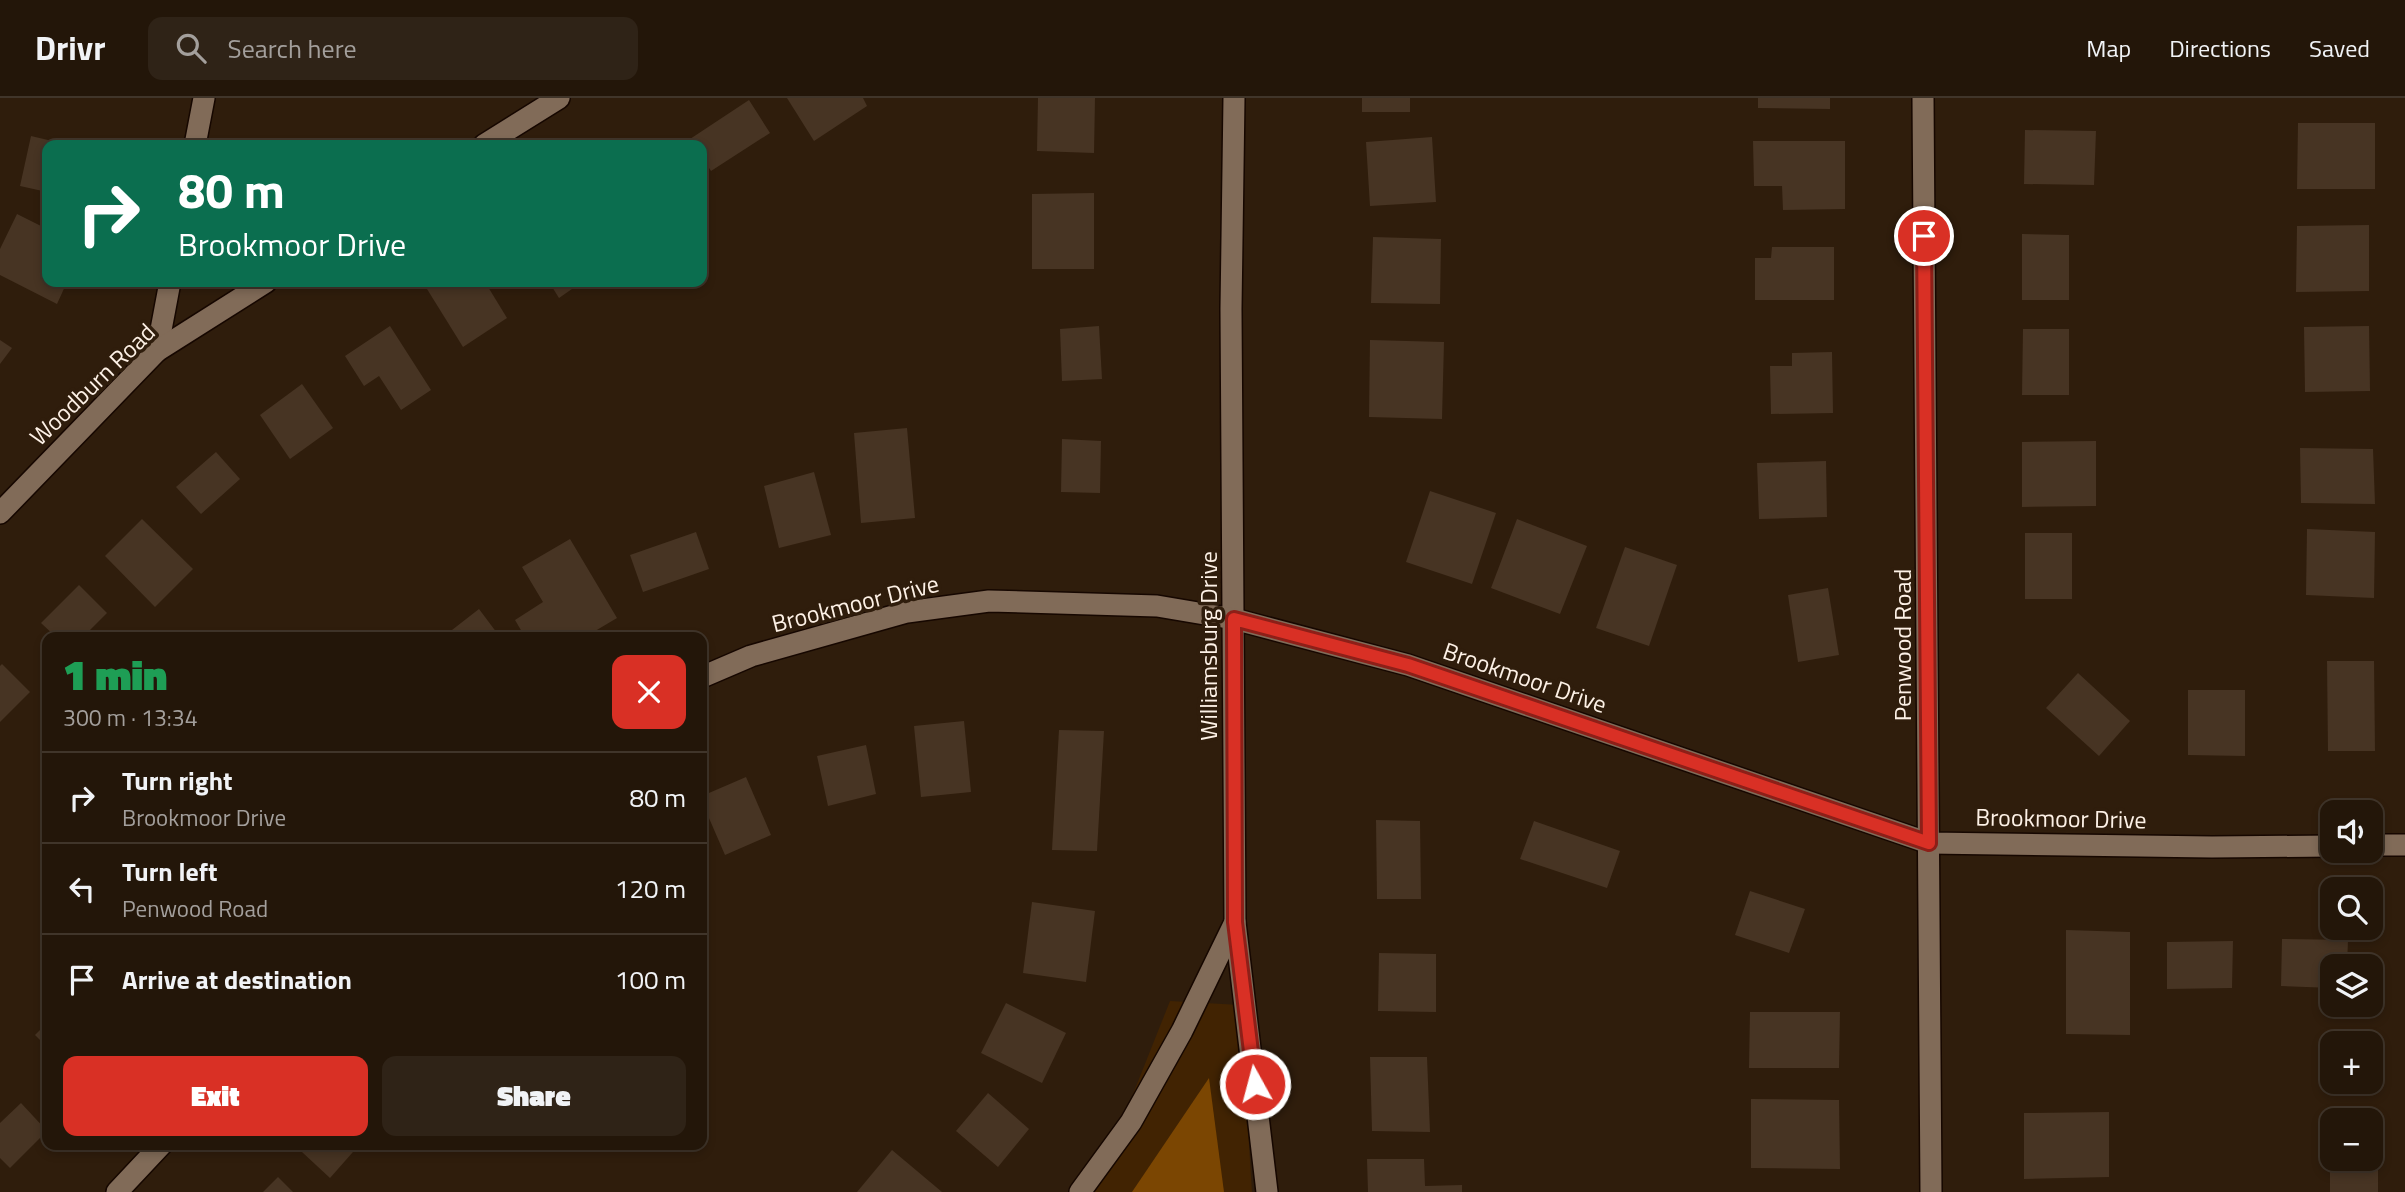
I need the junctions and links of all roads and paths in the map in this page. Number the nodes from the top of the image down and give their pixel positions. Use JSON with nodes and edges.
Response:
{"nodes":[{"id":1,"x":204,"y":98,"type":"edge"},
{"id":2,"x":559,"y":98,"type":"edge"},
{"id":3,"x":1234,"y":98,"type":"edge"},
{"id":4,"x":1923,"y":98,"type":"edge"},
{"id":5,"x":196,"y":140,"type":"edge"},
{"id":6,"x":492,"y":140,"type":"edge"},
{"id":7,"x":169,"y":287,"type":"edge"},
{"id":8,"x":259,"y":287,"type":"edge"},
{"id":9,"x":157,"y":351,"type":"junction"},
{"id":10,"x":0,"y":513,"type":"edge"},
{"id":11,"x":1234,"y":619,"type":"junction"},
{"id":12,"x":707,"y":675,"type":"edge"},
{"id":13,"x":1929,"y":843,"type":"junction"},
{"id":14,"x":2383,"y":845,"type":"edge"},
{"id":15,"x":2405,"y":845,"type":"edge"},
{"id":16,"x":2320,"y":846,"type":"edge"},
{"id":17,"x":1235,"y":922,"type":"junction"},
{"id":18,"x":156,"y":1150,"type":"edge"},
{"id":19,"x":117,"y":1192,"type":"edge"},
{"id":20,"x":1080,"y":1192,"type":"edge"},
{"id":21,"x":1268,"y":1192,"type":"edge"},
{"id":22,"x":1931,"y":1192,"type":"edge"}],
"edges":[{"from":1,"to":5,"type":"street"},
{"from":2,"to":6,"type":"street"},
{"from":3,"to":11,"type":"street","name":"Williamsburg Drive"},
{"from":4,"to":13,"type":"street","name":"Penwood Road"},
{"from":7,"to":9,"type":"street"},
{"from":8,"to":9,"type":"street","name":"Woodburn Road"},
{"from":9,"to":10,"type":"street","name":"Woodburn Road"},
{"from":11,"to":12,"type":"street","name":"Brookmoor Drive"},
{"from":11,"to":13,"type":"street","name":"Brookmoor Drive"},
{"from":11,"to":17,"type":"street","name":"Williamsburg Drive"},
{"from":13,"to":16,"type":"street","name":"Brookmoor Drive"},
{"from":13,"to":22,"type":"street","name":"Penwood Road"},
{"from":14,"to":15,"type":"street"},
{"from":17,"to":20,"type":"street"},
{"from":17,"to":21,"type":"street","name":"Williamsburg Drive"},
{"from":18,"to":19,"type":"street"}]}
